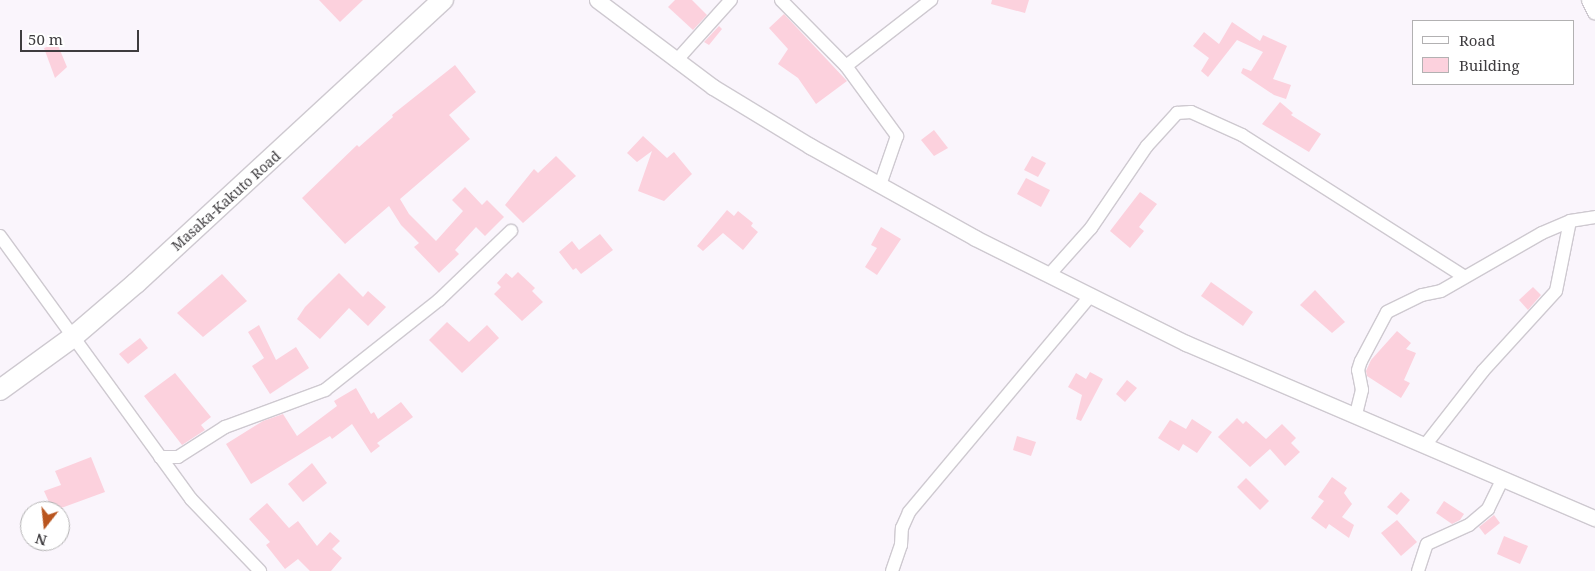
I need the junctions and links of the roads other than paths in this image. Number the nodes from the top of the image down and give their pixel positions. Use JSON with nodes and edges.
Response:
{"nodes":[{"id":1,"x":443,"y":0,"type":"edge"},
{"id":2,"x":597,"y":0,"type":"edge"},
{"id":3,"x":732,"y":0,"type":"edge"},
{"id":4,"x":782,"y":0,"type":"edge"},
{"id":5,"x":931,"y":0,"type":"edge"},
{"id":6,"x":1590,"y":0,"type":"edge"},
{"id":7,"x":1595,"y":12,"type":"edge"},
{"id":8,"x":676,"y":61,"type":"junction"},
{"id":9,"x":846,"y":66,"type":"junction"},
{"id":10,"x":880,"y":185,"type":"junction"},
{"id":11,"x":1595,"y":217,"type":"edge"},
{"id":12,"x":1570,"y":221,"type":"junction"},
{"id":13,"x":511,"y":231,"type":"dead end"},
{"id":14,"x":0,"y":236,"type":"edge"},
{"id":15,"x":1049,"y":275,"type":"junction"},
{"id":16,"x":1465,"y":277,"type":"junction"},
{"id":17,"x":1091,"y":295,"type":"junction"},
{"id":18,"x":72,"y":337,"type":"junction"},
{"id":19,"x":0,"y":390,"type":"edge"},
{"id":20,"x":1356,"y":414,"type":"junction"},
{"id":21,"x":1426,"y":444,"type":"junction"},
{"id":22,"x":160,"y":457,"type":"junction"},
{"id":23,"x":1503,"y":478,"type":"junction"},
{"id":24,"x":1595,"y":518,"type":"edge"},
{"id":25,"x":260,"y":571,"type":"edge"},
{"id":26,"x":892,"y":571,"type":"edge"},
{"id":27,"x":1418,"y":571,"type":"edge"}],
"edges":[{"from":1,"to":18,"type":"highway","name":"Masaka-Kakuto Road"},
{"from":2,"to":8,"type":"street"},
{"from":3,"to":8,"type":"street"},
{"from":4,"to":9,"type":"street"},
{"from":5,"to":9,"type":"street"},
{"from":6,"to":7,"type":"street"},
{"from":8,"to":10,"type":"street"},
{"from":9,"to":10,"type":"street"},
{"from":10,"to":15,"type":"street"},
{"from":11,"to":12,"type":"street"},
{"from":12,"to":16,"type":"street"},
{"from":12,"to":21,"type":"street"},
{"from":13,"to":22,"type":"street"},
{"from":14,"to":18,"type":"street"},
{"from":15,"to":16,"type":"street"},
{"from":15,"to":17,"type":"street"},
{"from":16,"to":20,"type":"street"},
{"from":17,"to":20,"type":"street"},
{"from":17,"to":26,"type":"street"},
{"from":18,"to":19,"type":"highway","name":"Masaka-Kakuto Road"},
{"from":18,"to":22,"type":"street"},
{"from":20,"to":21,"type":"street"},
{"from":21,"to":23,"type":"street"},
{"from":22,"to":25,"type":"street"},
{"from":23,"to":24,"type":"street"},
{"from":23,"to":27,"type":"street"}]}
